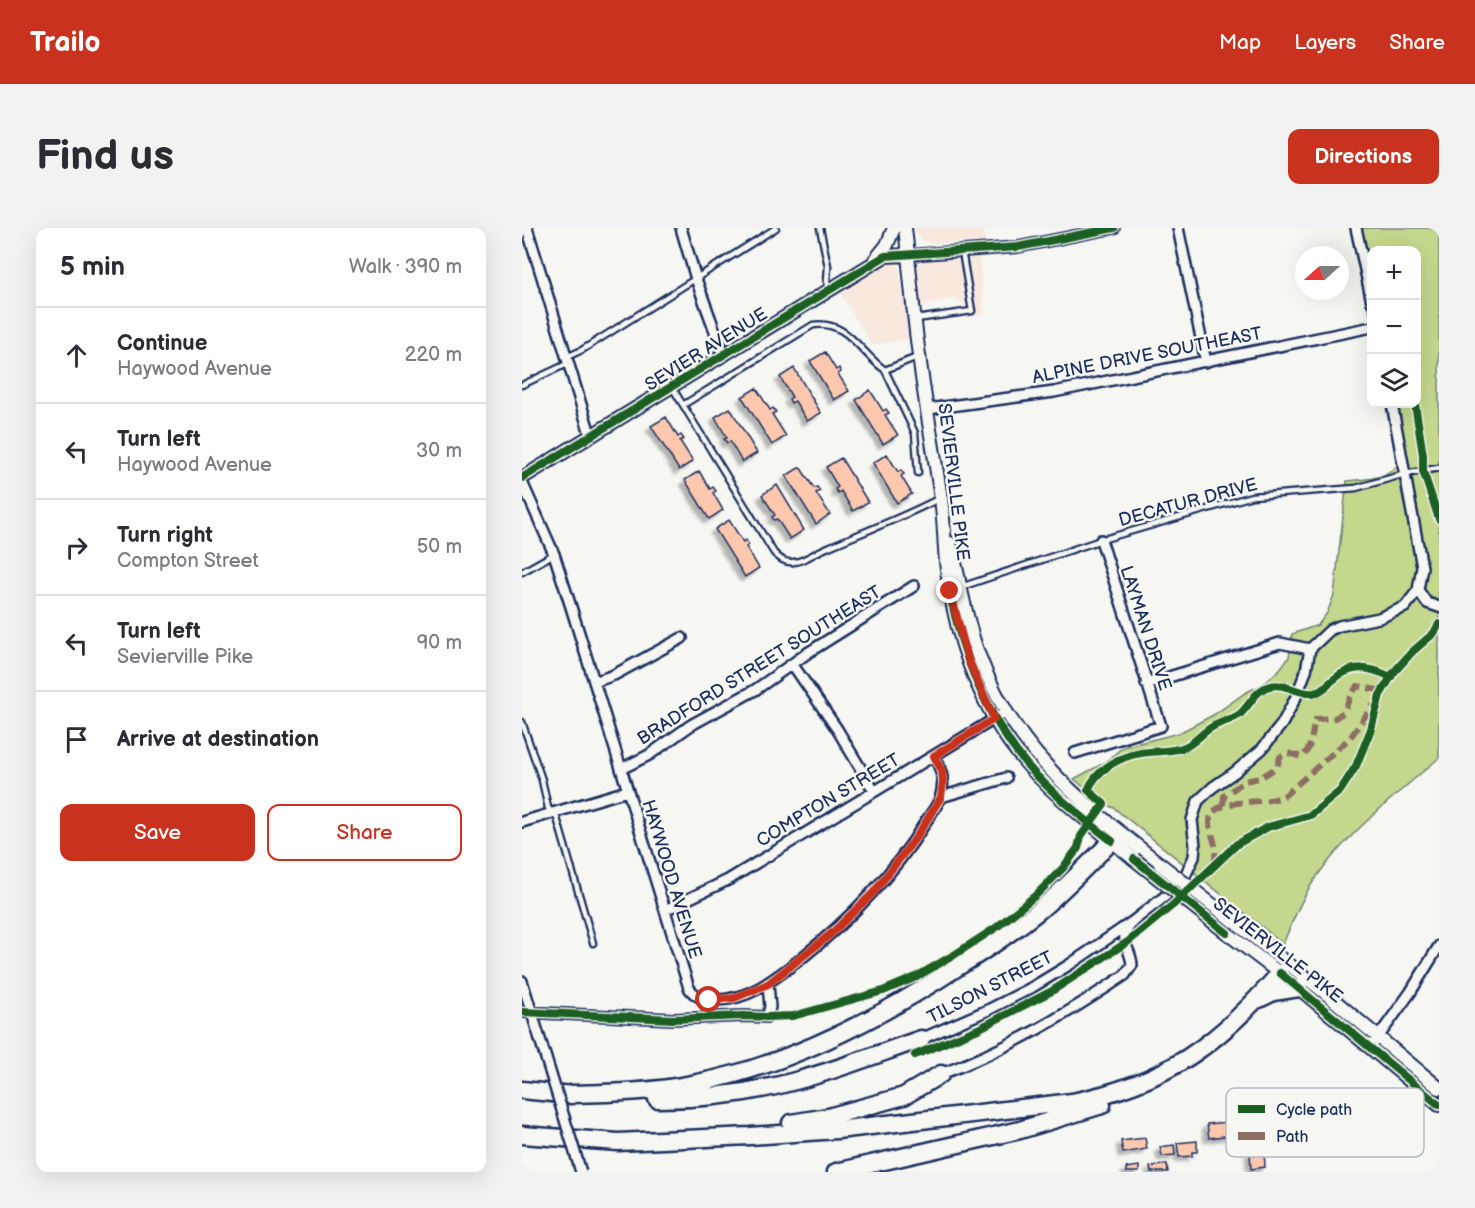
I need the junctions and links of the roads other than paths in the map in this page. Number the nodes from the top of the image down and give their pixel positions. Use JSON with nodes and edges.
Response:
{"nodes":[{"id":1,"x":527,"y":228,"type":"edge"},
{"id":2,"x":681,"y":228,"type":"edge"},
{"id":3,"x":776,"y":228,"type":"edge"},
{"id":4,"x":820,"y":228,"type":"edge"},
{"id":5,"x":894,"y":228,"type":"edge"},
{"id":6,"x":905,"y":228,"type":"edge"},
{"id":7,"x":1114,"y":228,"type":"edge"},
{"id":8,"x":1178,"y":228,"type":"edge"},
{"id":9,"x":1356,"y":228,"type":"edge"},
{"id":10,"x":962,"y":251,"type":"junction"},
{"id":11,"x":908,"y":255,"type":"junction"},
{"id":12,"x":873,"y":263,"type":"junction"},
{"id":13,"x":696,"y":279,"type":"junction"},
{"id":14,"x":831,"y":289,"type":"junction"},
{"id":15,"x":1371,"y":300,"type":"edge"},
{"id":16,"x":915,"y":320,"type":"junction"},
{"id":17,"x":1367,"y":328,"type":"edge"},
{"id":18,"x":724,"y":356,"type":"junction"},
{"id":19,"x":919,"y":356,"type":"junction"},
{"id":20,"x":568,"y":360,"type":"junction"},
{"id":21,"x":1206,"y":362,"type":"junction"},
{"id":22,"x":885,"y":370,"type":"junction"},
{"id":23,"x":522,"y":385,"type":"edge"},
{"id":24,"x":672,"y":387,"type":"junction"},
{"id":25,"x":683,"y":405,"type":"junction"},
{"id":26,"x":1393,"y":408,"type":"edge"},
{"id":27,"x":928,"y":409,"type":"junction"},
{"id":28,"x":591,"y":437,"type":"junction"},
{"id":29,"x":1439,"y":468,"type":"edge"},
{"id":30,"x":918,"y":473,"type":"dead end"},
{"id":31,"x":1405,"y":474,"type":"junction"},
{"id":32,"x":522,"y":480,"type":"edge"},
{"id":33,"x":941,"y":497,"type":"junction"},
{"id":34,"x":1101,"y":540,"type":"junction"},
{"id":35,"x":554,"y":554,"type":"junction"},
{"id":36,"x":522,"y":572,"type":"edge"},
{"id":37,"x":914,"y":586,"type":"dead end"},
{"id":38,"x":955,"y":589,"type":"junction"},
{"id":39,"x":1418,"y":590,"type":"junction"},
{"id":40,"x":1439,"y":607,"type":"edge"},
{"id":41,"x":682,"y":638,"type":"dead end"},
{"id":42,"x":1310,"y":648,"type":"junction"},
{"id":43,"x":793,"y":665,"type":"junction"},
{"id":44,"x":594,"y":682,"type":"junction"},
{"id":45,"x":1146,"y":684,"type":"junction"},
{"id":46,"x":1000,"y":715,"type":"junction"},
{"id":47,"x":522,"y":722,"type":"edge"},
{"id":48,"x":1075,"y":753,"type":"dead end"},
{"id":49,"x":934,"y":756,"type":"junction"},
{"id":50,"x":621,"y":769,"type":"junction"},
{"id":51,"x":1006,"y":778,"type":"dead end"},
{"id":52,"x":627,"y":790,"type":"junction"},
{"id":53,"x":874,"y":791,"type":"junction"},
{"id":54,"x":941,"y":797,"type":"junction"},
{"id":55,"x":552,"y":813,"type":"junction"},
{"id":56,"x":522,"y":822,"type":"edge"},
{"id":57,"x":1117,"y":838,"type":"junction"},
{"id":58,"x":665,"y":910,"type":"junction"},
{"id":59,"x":1132,"y":922,"type":"junction"},
{"id":60,"x":1103,"y":941,"type":"junction"},
{"id":61,"x":593,"y":943,"type":"dead end"},
{"id":62,"x":1124,"y":945,"type":"junction"},
{"id":63,"x":1439,"y":946,"type":"edge"},
{"id":64,"x":1284,"y":968,"type":"junction"},
{"id":65,"x":522,"y":981,"type":"edge"},
{"id":66,"x":768,"y":984,"type":"junction"},
{"id":67,"x":1299,"y":988,"type":"junction"},
{"id":68,"x":1247,"y":1009,"type":"junction"},
{"id":69,"x":527,"y":1012,"type":"edge"},
{"id":70,"x":921,"y":1039,"type":"joint"},
{"id":71,"x":1375,"y":1042,"type":"junction"},
{"id":72,"x":941,"y":1074,"type":"joint"},
{"id":73,"x":1148,"y":1080,"type":"junction"},
{"id":74,"x":1422,"y":1088,"type":"edge"},
{"id":75,"x":1439,"y":1088,"type":"edge"},
{"id":76,"x":522,"y":1090,"type":"edge"},
{"id":77,"x":1424,"y":1090,"type":"edge"},
{"id":78,"x":570,"y":1094,"type":"junction"},
{"id":79,"x":1439,"y":1105,"type":"edge"},
{"id":80,"x":522,"y":1135,"type":"edge"},
{"id":81,"x":671,"y":1140,"type":"junction"},
{"id":82,"x":580,"y":1172,"type":"edge"},
{"id":83,"x":836,"y":1172,"type":"edge"}],
"edges":[{"from":1,"to":20,"type":"street"},
{"from":2,"to":13,"type":"street"},
{"from":3,"to":13,"type":"lane"},
{"from":4,"to":14,"type":"lane"},
{"from":5,"to":12,"type":"street"},
{"from":6,"to":11,"type":"street","name":"SEVIERVILLE PIKE"},
{"from":7,"to":10,"type":"street"},
{"from":8,"to":21,"type":"street"},
{"from":9,"to":15,"type":"street"},
{"from":10,"to":11,"type":"street"},
{"from":10,"to":16,"type":"lane"},
{"from":11,"to":12,"type":"street","name":"SEVIER AVENUE"},
{"from":11,"to":16,"type":"street","name":"SEVIERVILLE PIKE"},
{"from":12,"to":14,"type":"street","name":"SEVIER AVENUE"},
{"from":13,"to":18,"type":"street"},
{"from":13,"to":20,"type":"lane"},
{"from":14,"to":18,"type":"street","name":"SEVIER AVENUE"},
{"from":16,"to":19,"type":"street","name":"SEVIERVILLE PIKE"},
{"from":17,"to":21,"type":"street","name":"ALPINE DRIVE SOUTHEAST"},
{"from":18,"to":24,"type":"street","name":"SEVIER AVENUE"},
{"from":19,"to":22,"type":"lane"},
{"from":19,"to":27,"type":"street","name":"SEVIERVILLE PIKE"},
{"from":20,"to":23,"type":"lane"},
{"from":20,"to":28,"type":"street"},
{"from":21,"to":27,"type":"street","name":"ALPINE DRIVE SOUTHEAST"},
{"from":22,"to":25,"type":"lane"},
{"from":22,"to":30,"type":"lane"},
{"from":24,"to":25,"type":"lane"},
{"from":24,"to":28,"type":"street","name":"SEVIER AVENUE"},
{"from":25,"to":33,"type":"lane"},
{"from":26,"to":31,"type":"street"},
{"from":27,"to":33,"type":"street","name":"SEVIERVILLE PIKE"},
{"from":28,"to":32,"type":"street","name":"SEVIER AVENUE"},
{"from":29,"to":31,"type":"lane","name":"DECATUR DRIVE"},
{"from":31,"to":34,"type":"lane","name":"DECATUR DRIVE"},
{"from":31,"to":39,"type":"street"},
{"from":32,"to":35,"type":"street","name":"HAYWOOD AVENUE"},
{"from":33,"to":38,"type":"street","name":"SEVIERVILLE PIKE"},
{"from":34,"to":38,"type":"lane","name":"DECATUR DRIVE"},
{"from":34,"to":45,"type":"street","name":"LAYMAN DRIVE"},
{"from":35,"to":36,"type":"lane"},
{"from":35,"to":44,"type":"street","name":"HAYWOOD AVENUE"},
{"from":37,"to":43,"type":"street","name":"BRADFORD STREET SOUTHEAST"},
{"from":38,"to":46,"type":"street","name":"SEVIERVILLE PIKE"},
{"from":39,"to":40,"type":"street"},
{"from":39,"to":42,"type":"street"},
{"from":41,"to":44,"type":"street"},
{"from":42,"to":45,"type":"street"},
{"from":42,"to":59,"type":"street","name":"TILSON STREET"},
{"from":43,"to":50,"type":"street","name":"BRADFORD STREET SOUTHEAST"},
{"from":43,"to":53,"type":"street"},
{"from":44,"to":50,"type":"street","name":"HAYWOOD AVENUE"},
{"from":45,"to":48,"type":"street","name":"LAYMAN DRIVE"},
{"from":46,"to":49,"type":"street","name":"COMPTON STREET"},
{"from":46,"to":57,"type":"street","name":"SEVIERVILLE PIKE"},
{"from":47,"to":55,"type":"lane"},
{"from":49,"to":53,"type":"street","name":"COMPTON STREET"},
{"from":49,"to":54,"type":"street"},
{"from":50,"to":52,"type":"street","name":"HAYWOOD AVENUE"},
{"from":51,"to":54,"type":"street"},
{"from":52,"to":55,"type":"street"},
{"from":52,"to":58,"type":"street","name":"HAYWOOD AVENUE"},
{"from":53,"to":58,"type":"street","name":"COMPTON STREET"},
{"from":54,"to":66,"type":"street","name":"HAYWOOD AVENUE"},
{"from":55,"to":56,"type":"street"},
{"from":55,"to":61,"type":"lane"},
{"from":57,"to":64,"type":"street","name":"SEVIERVILLE PIKE","bridge":true},
{"from":57,"to":64,"type":"street","name":"SEVIERVILLE PIKE","bridge":true},
{"from":57,"to":78,"type":"highway"},
{"from":58,"to":66,"type":"street","name":"HAYWOOD AVENUE"},
{"from":59,"to":60,"type":"street","name":"TILSON STREET"},
{"from":59,"to":62,"type":"street"},
{"from":60,"to":62,"type":"street"},
{"from":60,"to":70,"type":"street","name":"TILSON STREET"},
{"from":62,"to":72,"type":"street"},
{"from":63,"to":71,"type":"street"},
{"from":64,"to":67,"type":"street","name":"SEVIERVILLE PIKE"},
{"from":64,"to":68,"type":"highway"},
{"from":64,"to":71,"type":"street","name":"SEVIERVILLE PIKE"},
{"from":65,"to":69,"type":"street"},
{"from":66,"to":69,"type":"street"},
{"from":67,"to":68,"type":"highway"},
{"from":67,"to":71,"type":"street","name":"SEVIERVILLE PIKE"},
{"from":68,"to":73,"type":"highway"},
{"from":69,"to":82,"type":"street","bridge":true},
{"from":70,"to":78,"type":"highway"},
{"from":71,"to":74,"type":"street","name":"SEVIERVILLE PIKE"},
{"from":71,"to":75,"type":"street","name":"SEVIERVILLE PIKE"},
{"from":72,"to":81,"type":"highway"},
{"from":73,"to":81,"type":"highway"},
{"from":73,"to":83,"type":"highway"},
{"from":76,"to":78,"type":"highway"},
{"from":77,"to":79,"type":"street","name":"SEVIERVILLE PIKE"},
{"from":80,"to":81,"type":"highway"}]}
